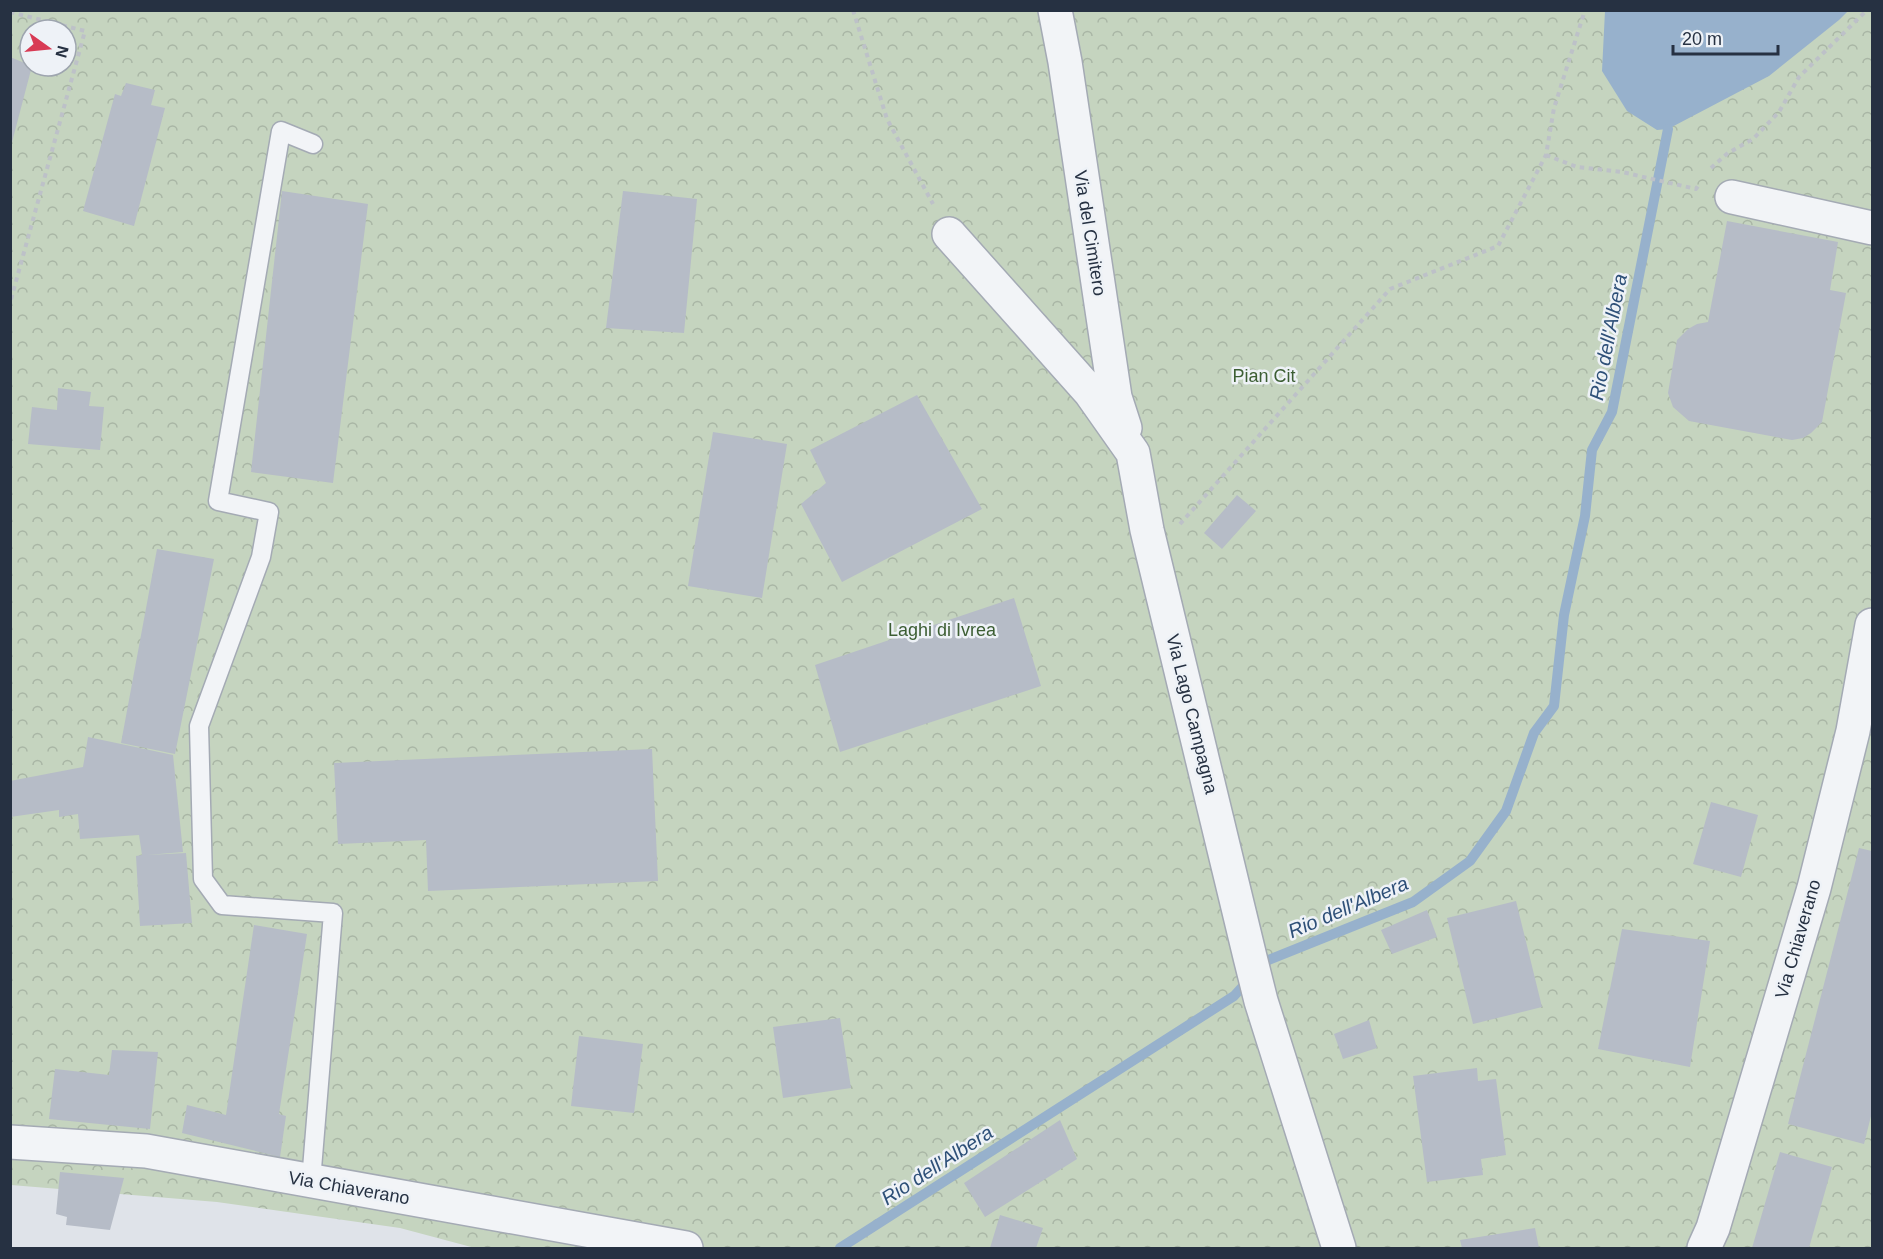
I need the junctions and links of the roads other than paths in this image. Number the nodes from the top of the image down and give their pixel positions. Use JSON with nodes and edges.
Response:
{"nodes":[{"id":1,"x":1055,"y":10,"type":"edge"},
{"id":2,"x":314,"y":144,"type":"dead end"},
{"id":3,"x":1732,"y":197,"type":"dead end"},
{"id":4,"x":1872,"y":228,"type":"edge"},
{"id":5,"x":949,"y":234,"type":"road end"},
{"id":6,"x":1133,"y":453,"type":"junction"},
{"id":7,"x":1872,"y":625,"type":"edge"},
{"id":8,"x":10,"y":1142,"type":"edge"},
{"id":9,"x":311,"y":1181,"type":"junction"},
{"id":10,"x":686,"y":1248,"type":"edge"},
{"id":11,"x":1339,"y":1248,"type":"edge"},
{"id":12,"x":1704,"y":1248,"type":"edge"}],
"edges":[{"from":1,"to":6,"type":"street","name":"Via del Cimitero"},
{"from":2,"to":9,"type":"lane"},
{"from":3,"to":4,"type":"street"},
{"from":5,"to":6,"type":"street","name":"Via Lago Campagna"},
{"from":6,"to":11,"type":"street","name":"Via Lago Campagna"},
{"from":7,"to":12,"type":"street","name":"Via Chiaverano"},
{"from":8,"to":9,"type":"street","name":"Via Chiaverano"},
{"from":9,"to":10,"type":"street","name":"Via Chiaverano"}]}
